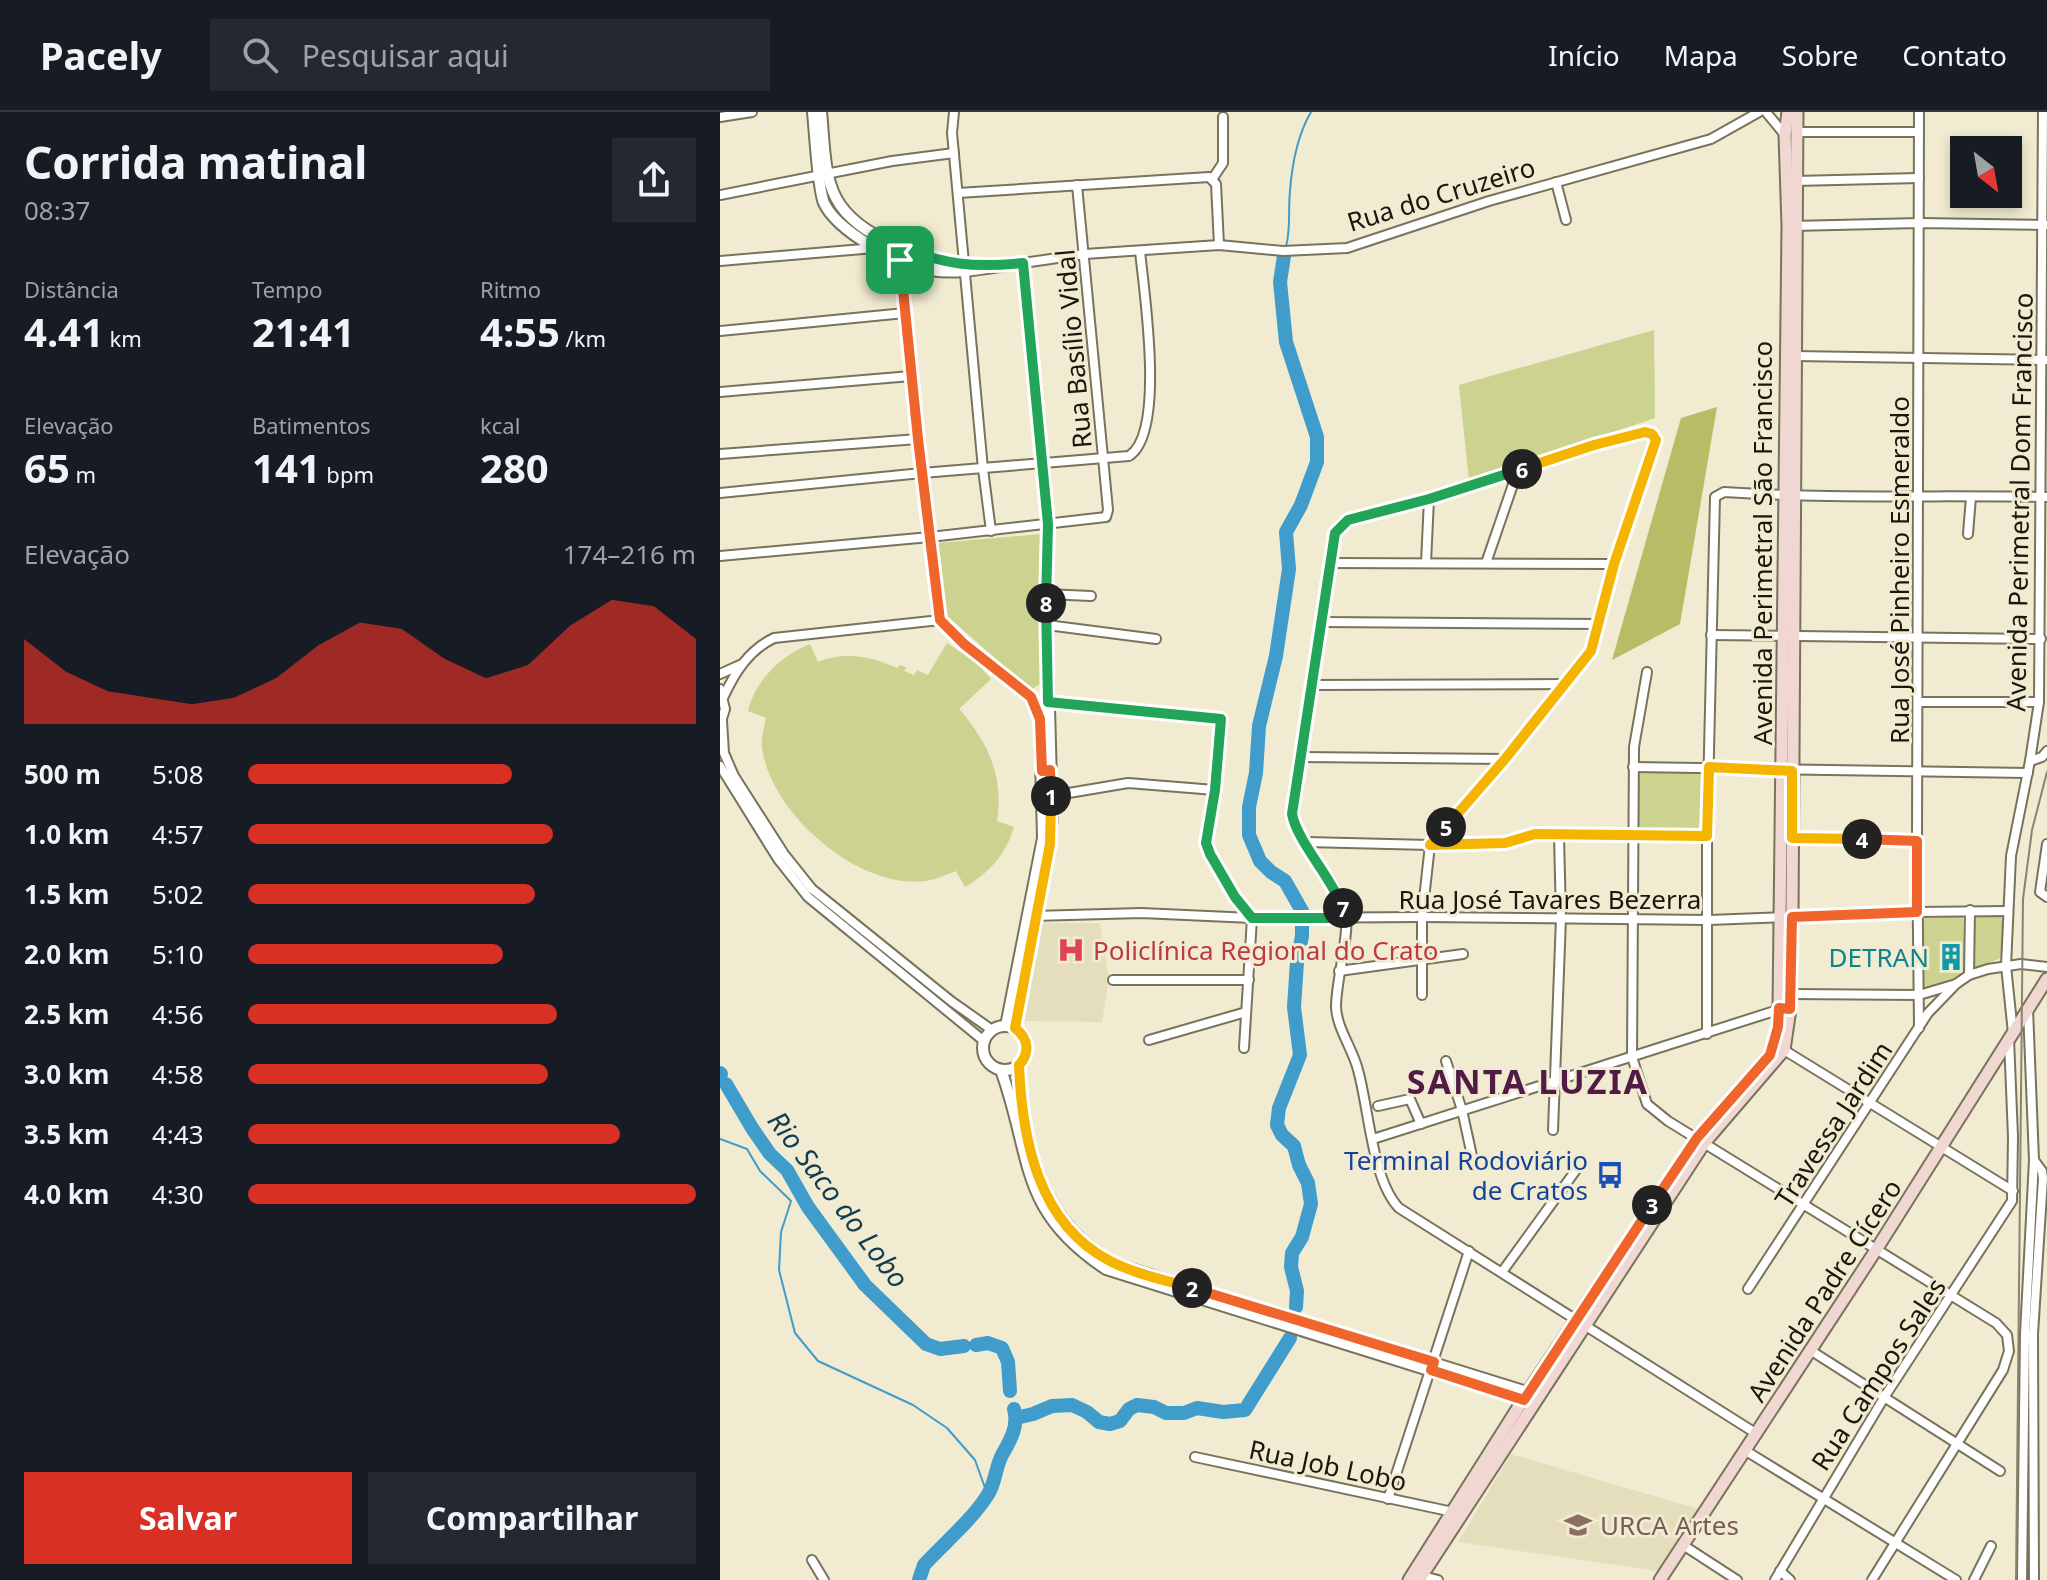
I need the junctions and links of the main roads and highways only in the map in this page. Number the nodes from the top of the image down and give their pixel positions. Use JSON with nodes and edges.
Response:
{"nodes":[{"id":1,"x":1788,"y":112,"type":"edge"},
{"id":2,"x":1797,"y":112,"type":"edge"},
{"id":3,"x":1790,"y":133,"type":"junction"},
{"id":4,"x":1791,"y":226,"type":"junction"},
{"id":5,"x":1788,"y":770,"type":"junction"},
{"id":6,"x":1786,"y":917,"type":"junction"},
{"id":7,"x":2047,"y":979,"type":"edge"},
{"id":8,"x":1785,"y":1008,"type":"junction"},
{"id":9,"x":1750,"y":1084,"type":"junction"},
{"id":10,"x":1531,"y":1397,"type":"junction"},
{"id":11,"x":1416,"y":1577,"type":"edge"},
{"id":12,"x":1660,"y":1580,"type":"edge"}],
"edges":[{"from":1,"to":3,"type":"main road","name":"Avenida Perimetral São Francisco"},
{"from":2,"to":3,"type":"main road","name":"Avenida Perimetral São Francisco"},
{"from":3,"to":4,"type":"main road","name":"Avenida Perimetral São Francisco"},
{"from":3,"to":4,"type":"main road","name":"Avenida Perimetral São Francisco"},
{"from":4,"to":5,"type":"main road","name":"Avenida Perimetral São Francisco"},
{"from":5,"to":6,"type":"main road","name":"Avenida Perimetral São Francisco"},
{"from":5,"to":6,"type":"main road","name":"Avenida Perimetral São Francisco"},
{"from":6,"to":8,"type":"main road","name":"Avenida Perimetral São Francisco"},
{"from":6,"to":8,"type":"main road","name":"Avenida Perimetral São Francisco"},
{"from":7,"to":12,"type":"main road","name":"Avenida Padre Cícero"},
{"from":8,"to":9,"type":"main road","name":"Avenida Perimetral São Francisco"},
{"from":8,"to":9,"type":"main road","name":"Avenida Perimetral São Francisco"},
{"from":9,"to":10,"type":"main road","name":"Avenida Perimetral São Francisco"},
{"from":10,"to":11,"type":"main road","name":"Avenida Perimetral São Francisco"},
{"from":10,"to":11,"type":"main road","name":"Avenida Perimetral São Francisco"}]}
